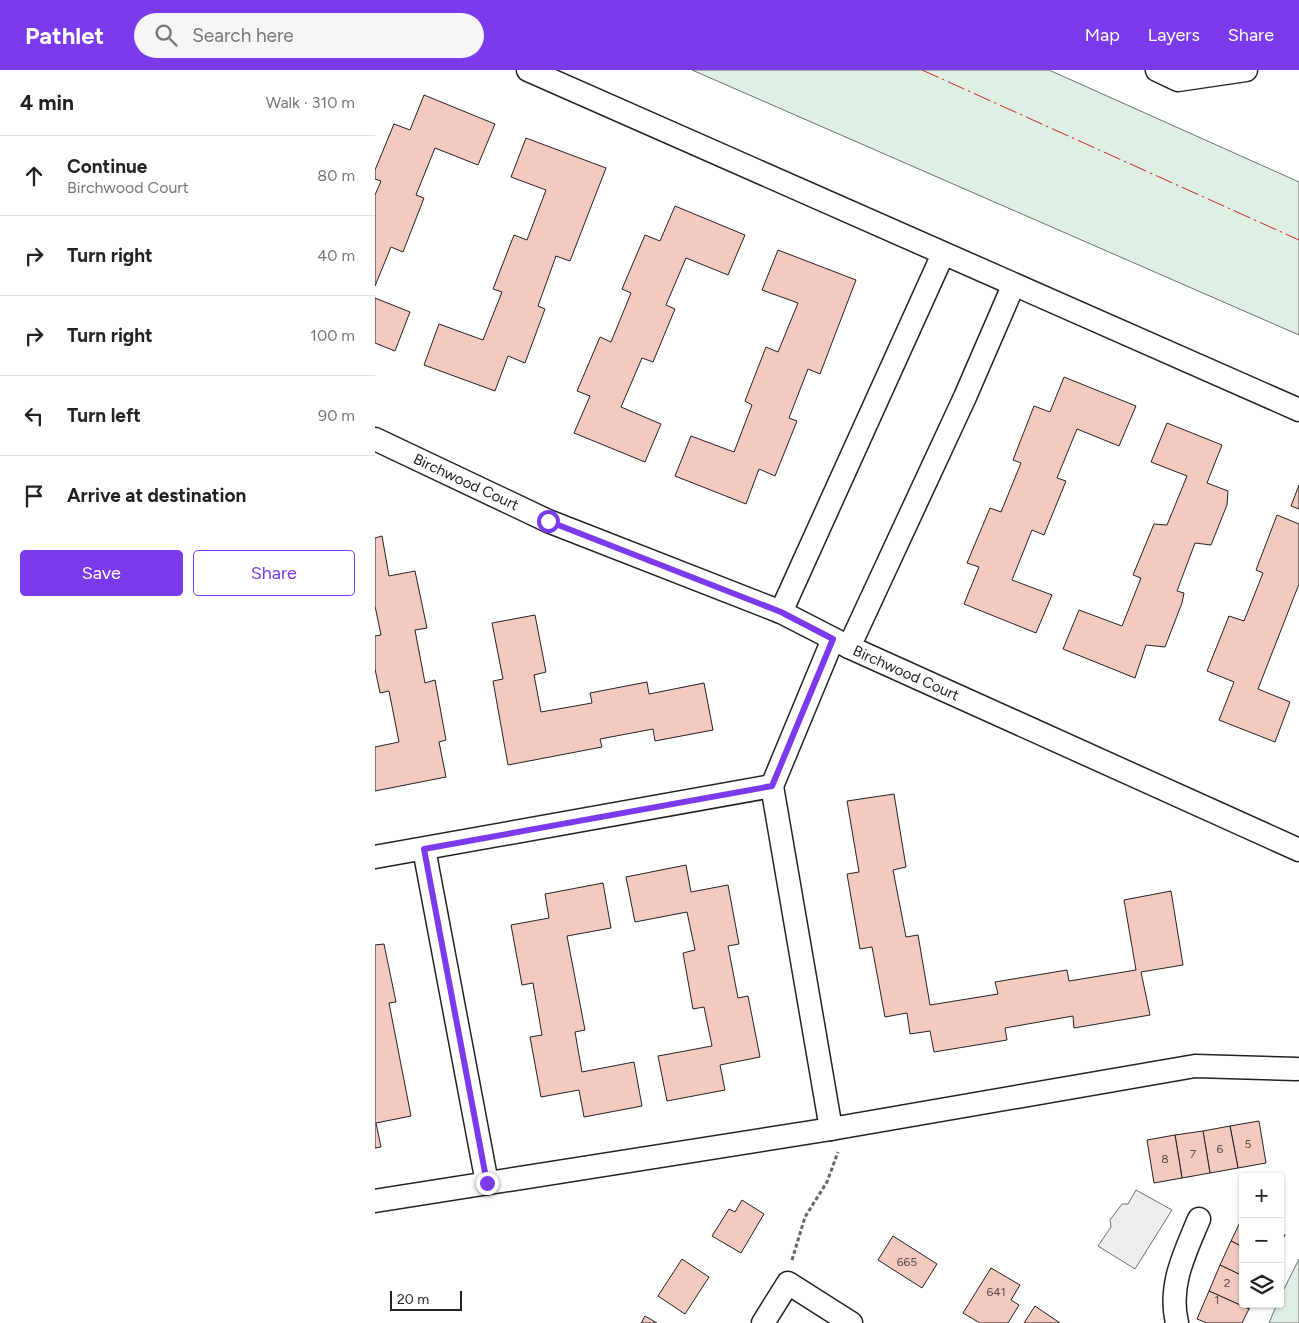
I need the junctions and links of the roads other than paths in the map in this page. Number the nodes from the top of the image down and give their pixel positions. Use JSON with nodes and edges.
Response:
{"nodes":[{"id":1,"x":528,"y":70,"type":"edge"},
{"id":2,"x":1157,"y":70,"type":"edge"},
{"id":3,"x":1246,"y":70,"type":"edge"},
{"id":4,"x":943,"y":254,"type":"junction"},
{"id":5,"x":1013,"y":286,"type":"junction"},
{"id":6,"x":1299,"y":410,"type":"edge"},
{"id":7,"x":375,"y":439,"type":"edge"},
{"id":8,"x":781,"y":612,"type":"junction"},
{"id":9,"x":841,"y":643,"type":"junction"},
{"id":10,"x":772,"y":786,"type":"junction"},
{"id":11,"x":424,"y":849,"type":"junction"},
{"id":12,"x":1299,"y":850,"type":"edge"},
{"id":13,"x":375,"y":857,"type":"edge"},
{"id":14,"x":1297,"y":1069,"type":"dead end"},
{"id":15,"x":831,"y":1129,"type":"junction"},
{"id":16,"x":487,"y":1183,"type":"junction"},
{"id":17,"x":375,"y":1201,"type":"edge"},
{"id":18,"x":1199,"y":1219,"type":"dead end"},
{"id":19,"x":763,"y":1323,"type":"edge"},
{"id":20,"x":851,"y":1323,"type":"edge"},
{"id":21,"x":1177,"y":1323,"type":"edge"}],
"edges":[{"from":1,"to":4,"type":"street"},
{"from":2,"to":3,"type":"street"},
{"from":4,"to":5,"type":"street"},
{"from":4,"to":8,"type":"street"},
{"from":5,"to":6,"type":"street"},
{"from":5,"to":9,"type":"street"},
{"from":7,"to":8,"type":"street","name":"Birchwood Court"},
{"from":8,"to":9,"type":"street","name":"Birchwood Court"},
{"from":9,"to":10,"type":"street"},
{"from":9,"to":12,"type":"street","name":"Birchwood Court"},
{"from":10,"to":11,"type":"street"},
{"from":10,"to":15,"type":"street"},
{"from":11,"to":13,"type":"street"},
{"from":11,"to":16,"type":"street"},
{"from":14,"to":15,"type":"street"},
{"from":15,"to":16,"type":"street"},
{"from":16,"to":17,"type":"street"},
{"from":18,"to":21,"type":"street"},
{"from":19,"to":20,"type":"street"}]}
